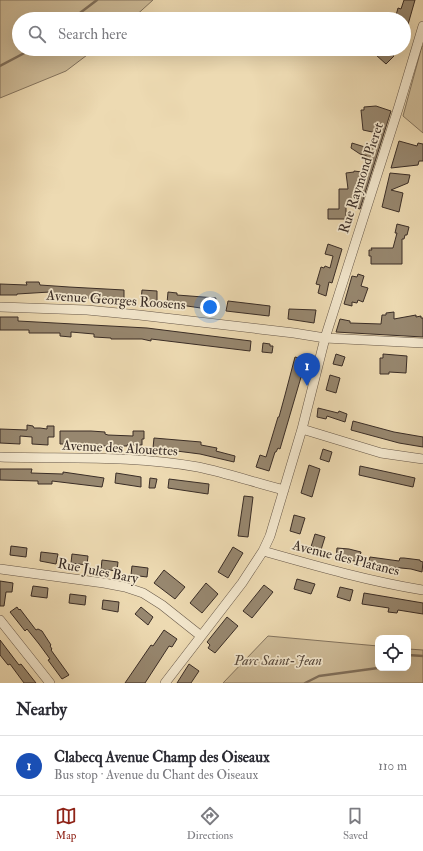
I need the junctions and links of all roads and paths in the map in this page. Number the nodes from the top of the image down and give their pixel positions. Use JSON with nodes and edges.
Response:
{"nodes":[{"id":1,"x":423,"y":26,"type":"edge"},
{"id":2,"x":0,"y":307,"type":"edge"},
{"id":3,"x":325,"y":338,"type":"junction"},
{"id":4,"x":423,"y":343,"type":"edge"},
{"id":5,"x":302,"y":429,"type":"junction"},
{"id":6,"x":0,"y":457,"type":"edge"},
{"id":7,"x":423,"y":459,"type":"edge"},
{"id":8,"x":284,"y":490,"type":"junction"},
{"id":9,"x":263,"y":551,"type":"junction"},
{"id":10,"x":0,"y":569,"type":"edge"},
{"id":11,"x":423,"y":590,"type":"edge"},
{"id":12,"x":0,"y":620,"type":"edge"},
{"id":13,"x":201,"y":636,"type":"junction"},
{"id":14,"x":50,"y":683,"type":"edge"},
{"id":15,"x":165,"y":683,"type":"edge"}],
"edges":[{"from":1,"to":3,"type":"street","name":"Rue Raymond Pieret"},
{"from":2,"to":3,"type":"street","name":"Avenue Georges Roosens"},
{"from":3,"to":4,"type":"street","name":"Avenue Georges Roosens"},
{"from":3,"to":5,"type":"street","name":"Rue Raymond Pieret"},
{"from":5,"to":7,"type":"street"},
{"from":5,"to":8,"type":"street","name":"Rue Raymond Pieret"},
{"from":6,"to":8,"type":"street","name":"Avenue des Alouettes"},
{"from":8,"to":9,"type":"street","name":"Rue Raymond Pieret"},
{"from":9,"to":11,"type":"street","name":"Avenue des Platanes"},
{"from":9,"to":13,"type":"street","name":"Rue Raymond Pieret"},
{"from":10,"to":13,"type":"street","name":"Rue Jules Bary"},
{"from":12,"to":14,"type":"street"},
{"from":13,"to":15,"type":"street","name":"Rue Raymond Pieret"}]}
